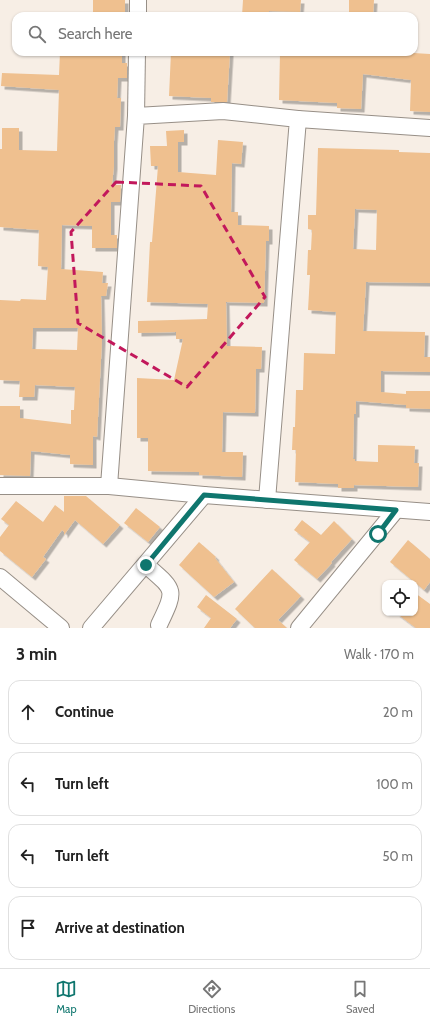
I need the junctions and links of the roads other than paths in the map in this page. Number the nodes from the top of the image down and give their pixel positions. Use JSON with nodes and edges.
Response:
{"nodes":[{"id":1,"x":138,"y":0,"type":"edge"},
{"id":2,"x":138,"y":12,"type":"edge"},
{"id":3,"x":137,"y":56,"type":"edge"},
{"id":4,"x":136,"y":116,"type":"junction"},
{"id":5,"x":298,"y":119,"type":"junction"},
{"id":6,"x":430,"y":128,"type":"edge"},
{"id":7,"x":0,"y":486,"type":"edge"},
{"id":8,"x":109,"y":486,"type":"junction"},
{"id":9,"x":204,"y":495,"type":"junction"},
{"id":10,"x":267,"y":500,"type":"junction"},
{"id":11,"x":396,"y":510,"type":"junction"},
{"id":12,"x":430,"y":512,"type":"edge"},
{"id":13,"x":146,"y":565,"type":"junction"},
{"id":14,"x":0,"y":577,"type":"edge"},
{"id":15,"x":158,"y":625,"type":"dead end"},
{"id":16,"x":61,"y":628,"type":"edge"},
{"id":17,"x":92,"y":628,"type":"edge"},
{"id":18,"x":299,"y":628,"type":"edge"}],
"edges":[{"from":1,"to":2,"type":"street"},
{"from":3,"to":4,"type":"street"},
{"from":4,"to":5,"type":"street"},
{"from":4,"to":8,"type":"street"},
{"from":5,"to":6,"type":"street"},
{"from":5,"to":10,"type":"street"},
{"from":7,"to":8,"type":"street"},
{"from":8,"to":9,"type":"street"},
{"from":9,"to":10,"type":"street"},
{"from":9,"to":13,"type":"street"},
{"from":10,"to":11,"type":"street"},
{"from":11,"to":12,"type":"street"},
{"from":11,"to":18,"type":"street"},
{"from":13,"to":15,"type":"street"},
{"from":13,"to":17,"type":"street"},
{"from":14,"to":16,"type":"street"}]}
